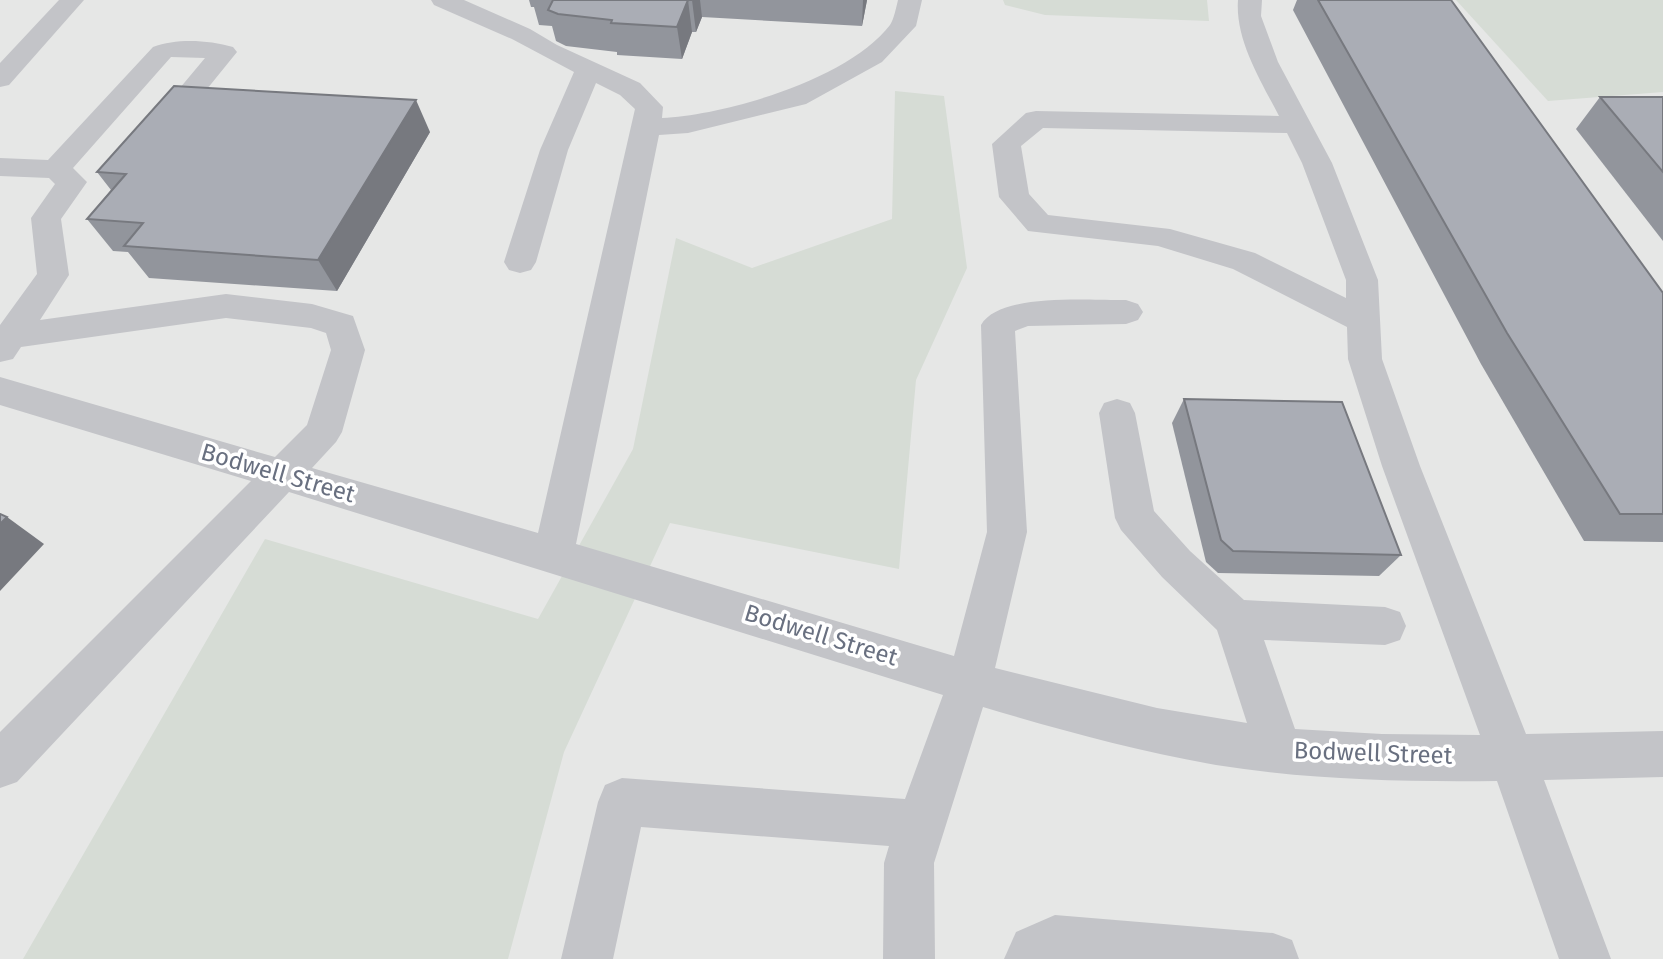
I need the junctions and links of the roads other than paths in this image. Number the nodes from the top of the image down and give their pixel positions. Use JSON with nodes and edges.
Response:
{"nodes":[{"id":1,"x":72,"y":0,"type":"edge"},
{"id":2,"x":443,"y":0,"type":"edge"},
{"id":3,"x":910,"y":0,"type":"edge"},
{"id":4,"x":1250,"y":0,"type":"edge"},
{"id":5,"x":589,"y":69,"type":"junction"},
{"id":6,"x":0,"y":79,"type":"edge"},
{"id":7,"x":1298,"y":125,"type":"junction"},
{"id":8,"x":647,"y":127,"type":"junction"},
{"id":9,"x":159,"y":131,"type":"edge"},
{"id":10,"x":0,"y":167,"type":"edge"},
{"id":11,"x":56,"y":169,"type":"junction"},
{"id":12,"x":520,"y":262,"type":"dead end"},
{"id":13,"x":1126,"y":312,"type":"dead end"},
{"id":14,"x":1364,"y":321,"type":"junction"},
{"id":15,"x":5,"y":344,"type":"edge"},
{"id":16,"x":0,"y":391,"type":"edge"},
{"id":17,"x":1118,"y":412,"type":"dead end"},
{"id":18,"x":281,"y":474,"type":"junction"},
{"id":19,"x":553,"y":555,"type":"junction"},
{"id":20,"x":1235,"y":619,"type":"junction"},
{"id":21,"x":1385,"y":626,"type":"dead end"},
{"id":22,"x":970,"y":680,"type":"junction"},
{"id":23,"x":1279,"y":750,"type":"junction"},
{"id":24,"x":1663,"y":754,"type":"edge"},
{"id":25,"x":1512,"y":757,"type":"junction"},
{"id":26,"x":0,"y":765,"type":"edge"},
{"id":27,"x":920,"y":824,"type":"junction"},
{"id":28,"x":587,"y":959,"type":"edge"},
{"id":29,"x":909,"y":959,"type":"edge"},
{"id":30,"x":1030,"y":959,"type":"edge"},
{"id":31,"x":1273,"y":959,"type":"edge"},
{"id":32,"x":1585,"y":959,"type":"edge"}],
"edges":[{"from":1,"to":6,"type":"street"},
{"from":2,"to":5,"type":"street"},
{"from":3,"to":8,"type":"street"},
{"from":4,"to":7,"type":"street"},
{"from":5,"to":8,"type":"street"},
{"from":5,"to":12,"type":"street"},
{"from":7,"to":14,"type":"street"},
{"from":7,"to":14,"type":"street"},
{"from":8,"to":19,"type":"street"},
{"from":9,"to":11,"type":"street"},
{"from":10,"to":11,"type":"street"},
{"from":11,"to":15,"type":"street"},
{"from":13,"to":22,"type":"street"},
{"from":14,"to":25,"type":"street"},
{"from":15,"to":18,"type":"street"},
{"from":16,"to":18,"type":"street","name":"Bodwell Street"},
{"from":17,"to":20,"type":"street"},
{"from":18,"to":19,"type":"street","name":"Bodwell Street"},
{"from":18,"to":26,"type":"street"},
{"from":19,"to":22,"type":"street","name":"Bodwell Street"},
{"from":20,"to":21,"type":"street"},
{"from":20,"to":23,"type":"street"},
{"from":22,"to":23,"type":"street","name":"Bodwell Street"},
{"from":22,"to":27,"type":"street"},
{"from":23,"to":25,"type":"street","name":"Bodwell Street"},
{"from":24,"to":25,"type":"street","name":"Bodwell Street"},
{"from":25,"to":32,"type":"street"},
{"from":27,"to":28,"type":"street"},
{"from":27,"to":29,"type":"street"},
{"from":30,"to":31,"type":"street"}]}
